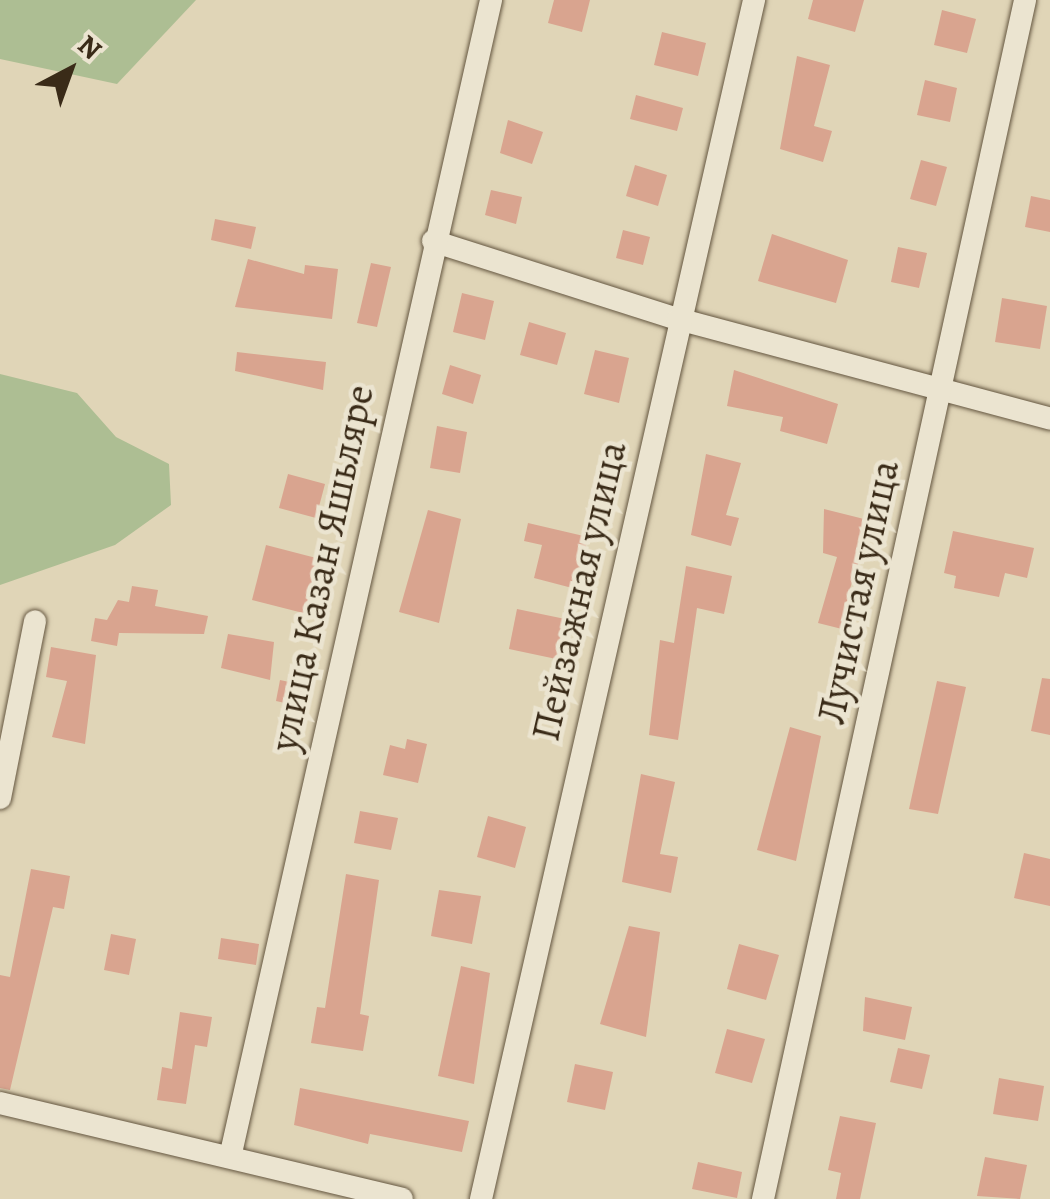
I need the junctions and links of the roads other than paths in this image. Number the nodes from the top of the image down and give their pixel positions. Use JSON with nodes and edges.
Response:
{"nodes":[{"id":1,"x":491,"y":0,"type":"edge"},
{"id":2,"x":754,"y":0,"type":"edge"},
{"id":3,"x":1024,"y":0,"type":"edge"},
{"id":4,"x":433,"y":241,"type":"junction"},
{"id":5,"x":678,"y":319,"type":"junction"},
{"id":6,"x":942,"y":385,"type":"junction"},
{"id":7,"x":1050,"y":419,"type":"edge"},
{"id":8,"x":35,"y":621,"type":"dead end"},
{"id":9,"x":0,"y":798,"type":"edge"},
{"id":10,"x":0,"y":1103,"type":"edge"},
{"id":11,"x":231,"y":1153,"type":"junction"},
{"id":12,"x":402,"y":1199,"type":"edge"},
{"id":13,"x":481,"y":1199,"type":"edge"},
{"id":14,"x":762,"y":1199,"type":"edge"}],
"edges":[{"from":1,"to":4,"type":"street","name":"улица Казан Яшьляре"},
{"from":2,"to":5,"type":"street","name":"Пейзажная улица"},
{"from":3,"to":6,"type":"street","name":"Лучистая улица"},
{"from":4,"to":5,"type":"street"},
{"from":4,"to":11,"type":"street","name":"улица Казан Яшьляре"},
{"from":5,"to":6,"type":"street"},
{"from":5,"to":13,"type":"street","name":"Пейзажная улица"},
{"from":6,"to":7,"type":"street"},
{"from":6,"to":14,"type":"street","name":"Лучистая улица"},
{"from":8,"to":9,"type":"street"},
{"from":10,"to":11,"type":"street"},
{"from":11,"to":12,"type":"street"}]}
